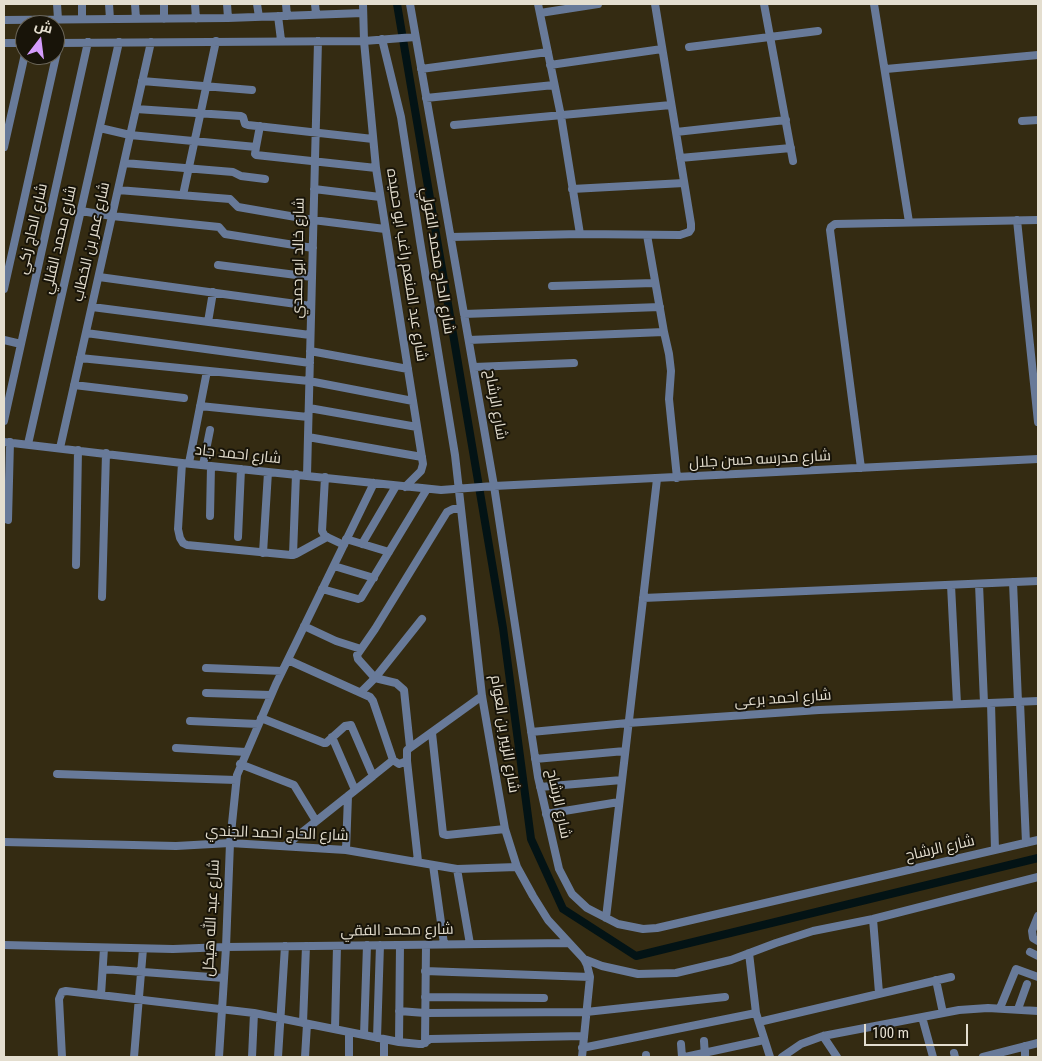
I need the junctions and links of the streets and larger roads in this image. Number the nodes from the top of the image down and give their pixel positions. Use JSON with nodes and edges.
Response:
{"nodes":[{"id":1,"x":82,"y":4,"type":"edge"},
{"id":2,"x":109,"y":4,"type":"edge"},
{"id":3,"x":135,"y":4,"type":"edge"},
{"id":4,"x":164,"y":4,"type":"edge"},
{"id":5,"x":195,"y":4,"type":"edge"},
{"id":6,"x":227,"y":4,"type":"edge"},
{"id":7,"x":257,"y":4,"type":"edge"},
{"id":8,"x":286,"y":4,"type":"edge"},
{"id":9,"x":315,"y":4,"type":"edge"},
{"id":10,"x":363,"y":4,"type":"edge"},
{"id":11,"x":410,"y":4,"type":"edge"},
{"id":12,"x":538,"y":4,"type":"edge"},
{"id":13,"x":598,"y":4,"type":"edge"},
{"id":14,"x":655,"y":4,"type":"edge"},
{"id":15,"x":764,"y":4,"type":"edge"},
{"id":16,"x":874,"y":4,"type":"edge"},
{"id":17,"x":363,"y":13,"type":"junction"},
{"id":18,"x":540,"y":13,"type":"junction"},
{"id":19,"x":316,"y":14,"type":"junction"},
{"id":20,"x":278,"y":16,"type":"junction"},
{"id":21,"x":287,"y":16,"type":"junction"},
{"id":22,"x":258,"y":17,"type":"junction"},
{"id":23,"x":228,"y":18,"type":"junction"},
{"id":24,"x":82,"y":19,"type":"junction"},
{"id":25,"x":110,"y":19,"type":"junction"},
{"id":26,"x":136,"y":19,"type":"junction"},
{"id":27,"x":164,"y":19,"type":"junction"},
{"id":28,"x":196,"y":19,"type":"junction"},
{"id":29,"x":65,"y":20,"type":"edge"},
{"id":30,"x":818,"y":31,"type":"dead end"},
{"id":31,"x":415,"y":37,"type":"junction"},
{"id":32,"x":770,"y":37,"type":"junction"},
{"id":33,"x":384,"y":39,"type":"junction"},
{"id":34,"x":281,"y":40,"type":"junction"},
{"id":35,"x":318,"y":41,"type":"junction"},
{"id":36,"x":364,"y":41,"type":"junction"},
{"id":37,"x":65,"y":42,"type":"edge"},
{"id":38,"x":88,"y":42,"type":"junction"},
{"id":39,"x":119,"y":42,"type":"junction"},
{"id":40,"x":151,"y":42,"type":"junction"},
{"id":41,"x":216,"y":42,"type":"junction"},
{"id":42,"x":689,"y":47,"type":"dead end"},
{"id":43,"x":662,"y":49,"type":"junction"},
{"id":44,"x":548,"y":52,"type":"junction"},
{"id":45,"x":1038,"y":55,"type":"edge"},
{"id":46,"x":23,"y":65,"type":"edge"},
{"id":47,"x":52,"y":65,"type":"edge"},
{"id":48,"x":550,"y":65,"type":"junction"},
{"id":49,"x":421,"y":69,"type":"junction"},
{"id":50,"x":886,"y":69,"type":"junction"},
{"id":51,"x":142,"y":81,"type":"junction"},
{"id":52,"x":554,"y":85,"type":"junction"},
{"id":53,"x":206,"y":86,"type":"junction"},
{"id":54,"x":252,"y":90,"type":"dead end"},
{"id":55,"x":426,"y":98,"type":"junction"},
{"id":56,"x":672,"y":105,"type":"junction"},
{"id":57,"x":136,"y":109,"type":"junction"},
{"id":58,"x":200,"y":113,"type":"junction"},
{"id":59,"x":561,"y":116,"type":"junction"},
{"id":60,"x":786,"y":120,"type":"junction"},
{"id":61,"x":1038,"y":120,"type":"edge"},
{"id":62,"x":1022,"y":122,"type":"dead end"},
{"id":63,"x":454,"y":125,"type":"dead end"},
{"id":64,"x":260,"y":126,"type":"junction"},
{"id":65,"x":100,"y":128,"type":"junction"},
{"id":66,"x":676,"y":132,"type":"junction"},
{"id":67,"x":315,"y":133,"type":"junction"},
{"id":68,"x":130,"y":135,"type":"junction"},
{"id":69,"x":374,"y":139,"type":"junction"},
{"id":70,"x":194,"y":142,"type":"junction"},
{"id":71,"x":256,"y":146,"type":"junction"},
{"id":72,"x":4,"y":147,"type":"edge"},
{"id":73,"x":791,"y":148,"type":"junction"},
{"id":74,"x":680,"y":158,"type":"junction"},
{"id":75,"x":315,"y":160,"type":"junction"},
{"id":76,"x":793,"y":161,"type":"dead end"},
{"id":77,"x":124,"y":163,"type":"junction"},
{"id":78,"x":376,"y":168,"type":"junction"},
{"id":79,"x":188,"y":169,"type":"junction"},
{"id":80,"x":265,"y":179,"type":"dead end"},
{"id":81,"x":684,"y":183,"type":"junction"},
{"id":82,"x":572,"y":189,"type":"junction"},
{"id":83,"x":118,"y":190,"type":"junction"},
{"id":84,"x":314,"y":190,"type":"junction"},
{"id":85,"x":183,"y":195,"type":"junction"},
{"id":86,"x":380,"y":198,"type":"junction"},
{"id":87,"x":81,"y":211,"type":"junction"},
{"id":88,"x":112,"y":216,"type":"junction"},
{"id":89,"x":313,"y":220,"type":"junction"},
{"id":90,"x":1018,"y":220,"type":"junction"},
{"id":91,"x":1038,"y":220,"type":"edge"},
{"id":92,"x":909,"y":222,"type":"junction"},
{"id":93,"x":386,"y":229,"type":"junction"},
{"id":94,"x":580,"y":234,"type":"junction"},
{"id":95,"x":647,"y":235,"type":"junction"},
{"id":96,"x":451,"y":237,"type":"junction"},
{"id":97,"x":312,"y":248,"type":"junction"},
{"id":98,"x":218,"y":265,"type":"dead end"},
{"id":99,"x":6,"y":270,"type":"edge"},
{"id":100,"x":98,"y":277,"type":"junction"},
{"id":101,"x":312,"y":277,"type":"junction"},
{"id":102,"x":654,"y":283,"type":"junction"},
{"id":103,"x":552,"y":286,"type":"dead end"},
{"id":104,"x":4,"y":289,"type":"edge"},
{"id":105,"x":213,"y":292,"type":"junction"},
{"id":106,"x":311,"y":306,"type":"junction"},
{"id":107,"x":92,"y":307,"type":"junction"},
{"id":108,"x":660,"y":307,"type":"junction"},
{"id":109,"x":464,"y":314,"type":"junction"},
{"id":110,"x":208,"y":322,"type":"junction"},
{"id":111,"x":664,"y":332,"type":"junction"},
{"id":112,"x":86,"y":333,"type":"junction"},
{"id":113,"x":310,"y":335,"type":"junction"},
{"id":114,"x":4,"y":340,"type":"edge"},
{"id":115,"x":469,"y":340,"type":"junction"},
{"id":116,"x":21,"y":344,"type":"junction"},
{"id":117,"x":310,"y":351,"type":"junction"},
{"id":118,"x":80,"y":358,"type":"junction"},
{"id":119,"x":310,"y":363,"type":"junction"},
{"id":120,"x":574,"y":363,"type":"dead end"},
{"id":121,"x":474,"y":367,"type":"junction"},
{"id":122,"x":408,"y":369,"type":"junction"},
{"id":123,"x":207,"y":371,"type":"junction"},
{"id":124,"x":309,"y":381,"type":"junction"},
{"id":125,"x":74,"y":385,"type":"junction"},
{"id":126,"x":184,"y":398,"type":"dead end"},
{"id":127,"x":413,"y":401,"type":"junction"},
{"id":128,"x":200,"y":406,"type":"junction"},
{"id":129,"x":309,"y":408,"type":"junction"},
{"id":130,"x":308,"y":417,"type":"junction"},
{"id":131,"x":4,"y":421,"type":"edge"},
{"id":132,"x":1038,"y":422,"type":"edge"},
{"id":133,"x":417,"y":427,"type":"junction"},
{"id":134,"x":210,"y":430,"type":"dead end"},
{"id":135,"x":308,"y":437,"type":"junction"},
{"id":136,"x":7,"y":442,"type":"edge"},
{"id":137,"x":28,"y":444,"type":"junction"},
{"id":138,"x":60,"y":448,"type":"junction"},
{"id":139,"x":78,"y":450,"type":"junction"},
{"id":140,"x":106,"y":453,"type":"junction"},
{"id":141,"x":422,"y":457,"type":"junction"},
{"id":142,"x":1038,"y":459,"type":"edge"},
{"id":143,"x":186,"y":463,"type":"junction"},
{"id":144,"x":207,"y":465,"type":"junction"},
{"id":145,"x":861,"y":468,"type":"junction"},
{"id":146,"x":241,"y":469,"type":"junction"},
{"id":147,"x":268,"y":472,"type":"junction"},
{"id":148,"x":296,"y":474,"type":"junction"},
{"id":149,"x":307,"y":476,"type":"junction"},
{"id":150,"x":325,"y":478,"type":"junction"},
{"id":151,"x":677,"y":478,"type":"junction"},
{"id":152,"x":656,"y":479,"type":"junction"},
{"id":153,"x":374,"y":482,"type":"junction"},
{"id":154,"x":396,"y":486,"type":"junction"},
{"id":155,"x":494,"y":486,"type":"junction"},
{"id":156,"x":405,"y":487,"type":"junction"},
{"id":157,"x":484,"y":487,"type":"joint"},
{"id":158,"x":427,"y":489,"type":"junction"},
{"id":159,"x":459,"y":490,"type":"junction"},
{"id":160,"x":461,"y":508,"type":"junction"},
{"id":161,"x":210,"y":516,"type":"dead end"},
{"id":162,"x":8,"y":520,"type":"dead end"},
{"id":163,"x":238,"y":537,"type":"dead end"},
{"id":164,"x":327,"y":537,"type":"junction"},
{"id":165,"x":345,"y":542,"type":"junction"},
{"id":166,"x":362,"y":544,"type":"junction"},
{"id":167,"x":389,"y":552,"type":"junction"},
{"id":168,"x":263,"y":553,"type":"junction"},
{"id":169,"x":293,"y":555,"type":"junction"},
{"id":170,"x":76,"y":565,"type":"dead end"},
{"id":171,"x":334,"y":566,"type":"junction"},
{"id":172,"x":374,"y":578,"type":"junction"},
{"id":173,"x":1038,"y":581,"type":"edge"},
{"id":174,"x":1013,"y":582,"type":"junction"},
{"id":175,"x":979,"y":584,"type":"junction"},
{"id":176,"x":951,"y":585,"type":"junction"},
{"id":177,"x":322,"y":589,"type":"junction"},
{"id":178,"x":102,"y":597,"type":"dead end"},
{"id":179,"x":643,"y":598,"type":"junction"},
{"id":180,"x":422,"y":618,"type":"dead end"},
{"id":181,"x":304,"y":626,"type":"junction"},
{"id":182,"x":361,"y":649,"type":"junction"},
{"id":183,"x":288,"y":660,"type":"junction"},
{"id":184,"x":206,"y":668,"type":"dead end"},
{"id":185,"x":282,"y":671,"type":"junction"},
{"id":186,"x":375,"y":678,"type":"junction"},
{"id":187,"x":361,"y":692,"type":"junction"},
{"id":188,"x":206,"y":693,"type":"dead end"},
{"id":189,"x":271,"y":695,"type":"junction"},
{"id":190,"x":482,"y":696,"type":"junction"},
{"id":191,"x":1038,"y":701,"type":"edge"},
{"id":192,"x":1019,"y":702,"type":"junction"},
{"id":193,"x":988,"y":703,"type":"junction"},
{"id":194,"x":957,"y":704,"type":"junction"},
{"id":195,"x":190,"y":721,"type":"dead end"},
{"id":196,"x":260,"y":721,"type":"junction"},
{"id":197,"x":628,"y":723,"type":"junction"},
{"id":198,"x":432,"y":732,"type":"junction"},
{"id":199,"x":531,"y":732,"type":"junction"},
{"id":200,"x":332,"y":737,"type":"junction"},
{"id":201,"x":176,"y":748,"type":"dead end"},
{"id":202,"x":410,"y":748,"type":"junction"},
{"id":203,"x":246,"y":752,"type":"junction"},
{"id":204,"x":625,"y":752,"type":"junction"},
{"id":205,"x":393,"y":760,"type":"junction"},
{"id":206,"x":535,"y":760,"type":"junction"},
{"id":207,"x":407,"y":761,"type":"junction"},
{"id":208,"x":240,"y":764,"type":"junction"},
{"id":209,"x":57,"y":774,"type":"dead end"},
{"id":210,"x":373,"y":776,"type":"junction"},
{"id":211,"x":236,"y":780,"type":"junction"},
{"id":212,"x":622,"y":780,"type":"junction"},
{"id":213,"x":540,"y":787,"type":"junction"},
{"id":214,"x":355,"y":790,"type":"junction"},
{"id":215,"x":348,"y":796,"type":"junction"},
{"id":216,"x":619,"y":802,"type":"junction"},
{"id":217,"x":546,"y":814,"type":"junction"},
{"id":218,"x":316,"y":821,"type":"junction"},
{"id":219,"x":506,"y":829,"type":"junction"},
{"id":220,"x":1038,"y":840,"type":"edge"},
{"id":221,"x":4,"y":842,"type":"edge"},
{"id":222,"x":230,"y":843,"type":"junction"},
{"id":223,"x":1026,"y":843,"type":"junction"},
{"id":224,"x":285,"y":846,"type":"junction"},
{"id":225,"x":346,"y":850,"type":"junction"},
{"id":226,"x":995,"y":850,"type":"junction"},
{"id":227,"x":418,"y":861,"type":"junction"},
{"id":228,"x":433,"y":864,"type":"junction"},
{"id":229,"x":517,"y":867,"type":"junction"},
{"id":230,"x":457,"y":869,"type":"junction"},
{"id":231,"x":1038,"y":877,"type":"edge"},
{"id":232,"x":1038,"y":916,"type":"edge"},
{"id":233,"x":606,"y":918,"type":"junction"},
{"id":234,"x":873,"y":919,"type":"junction"},
{"id":235,"x":1038,"y":942,"type":"edge"},
{"id":236,"x":569,"y":943,"type":"junction"},
{"id":237,"x":426,"y":944,"type":"junction"},
{"id":238,"x":444,"y":944,"type":"junction"},
{"id":239,"x":470,"y":944,"type":"junction"},
{"id":240,"x":4,"y":945,"type":"edge"},
{"id":241,"x":367,"y":945,"type":"junction"},
{"id":242,"x":380,"y":945,"type":"junction"},
{"id":243,"x":400,"y":945,"type":"junction"},
{"id":244,"x":285,"y":946,"type":"junction"},
{"id":245,"x":306,"y":946,"type":"junction"},
{"id":246,"x":338,"y":946,"type":"junction"},
{"id":247,"x":226,"y":947,"type":"junction"},
{"id":248,"x":104,"y":948,"type":"junction"},
{"id":249,"x":143,"y":949,"type":"junction"},
{"id":250,"x":1030,"y":952,"type":"dead end"},
{"id":251,"x":749,"y":953,"type":"junction"},
{"id":252,"x":1038,"y":956,"type":"edge"},
{"id":253,"x":584,"y":959,"type":"junction"},
{"id":254,"x":103,"y":969,"type":"junction"},
{"id":255,"x":426,"y":972,"type":"junction"},
{"id":256,"x":141,"y":973,"type":"junction"},
{"id":257,"x":590,"y":977,"type":"junction"},
{"id":258,"x":951,"y":977,"type":"dead end"},
{"id":259,"x":1038,"y":977,"type":"edge"},
{"id":260,"x":224,"y":978,"type":"junction"},
{"id":261,"x":936,"y":980,"type":"junction"},
{"id":262,"x":1027,"y":984,"type":"dead end"},
{"id":263,"x":879,"y":993,"type":"junction"},
{"id":264,"x":100,"y":995,"type":"junction"},
{"id":265,"x":425,"y":996,"type":"junction"},
{"id":266,"x":726,"y":997,"type":"dead end"},
{"id":267,"x":544,"y":998,"type":"dead end"},
{"id":268,"x":138,"y":1000,"type":"junction"},
{"id":269,"x":222,"y":1008,"type":"junction"},
{"id":270,"x":1000,"y":1008,"type":"junction"},
{"id":271,"x":1018,"y":1009,"type":"junction"},
{"id":272,"x":399,"y":1011,"type":"junction"},
{"id":273,"x":1038,"y":1011,"type":"edge"},
{"id":274,"x":586,"y":1012,"type":"junction"},
{"id":275,"x":254,"y":1013,"type":"junction"},
{"id":276,"x":425,"y":1013,"type":"junction"},
{"id":277,"x":756,"y":1013,"type":"junction"},
{"id":278,"x":943,"y":1013,"type":"junction"},
{"id":279,"x":922,"y":1017,"type":"junction"},
{"id":280,"x":280,"y":1018,"type":"junction"},
{"id":281,"x":759,"y":1022,"type":"junction"},
{"id":282,"x":305,"y":1023,"type":"junction"},
{"id":283,"x":335,"y":1029,"type":"junction"},
{"id":284,"x":349,"y":1032,"type":"junction"},
{"id":285,"x":364,"y":1035,"type":"junction"},
{"id":286,"x":584,"y":1036,"type":"junction"},
{"id":287,"x":823,"y":1036,"type":"junction"},
{"id":288,"x":380,"y":1038,"type":"junction"},
{"id":289,"x":764,"y":1040,"type":"junction"},
{"id":290,"x":399,"y":1042,"type":"junction"},
{"id":291,"x":704,"y":1042,"type":"dead end"},
{"id":292,"x":1038,"y":1042,"type":"edge"},
{"id":293,"x":424,"y":1043,"type":"junction"},
{"id":294,"x":681,"y":1044,"type":"dead end"},
{"id":295,"x":1025,"y":1046,"type":"junction"},
{"id":296,"x":582,"y":1048,"type":"junction"},
{"id":297,"x":705,"y":1055,"type":"edge"},
{"id":298,"x":62,"y":1057,"type":"edge"},
{"id":299,"x":134,"y":1057,"type":"edge"},
{"id":300,"x":218,"y":1057,"type":"edge"},
{"id":301,"x":252,"y":1057,"type":"edge"},
{"id":302,"x":278,"y":1057,"type":"edge"},
{"id":303,"x":305,"y":1057,"type":"edge"},
{"id":304,"x":349,"y":1057,"type":"edge"},
{"id":305,"x":384,"y":1057,"type":"edge"},
{"id":306,"x":582,"y":1057,"type":"edge"},
{"id":307,"x":684,"y":1057,"type":"edge"},
{"id":308,"x":770,"y":1057,"type":"edge"},
{"id":309,"x":782,"y":1057,"type":"edge"},
{"id":310,"x":837,"y":1057,"type":"edge"},
{"id":311,"x":933,"y":1057,"type":"edge"},
{"id":312,"x":983,"y":1057,"type":"edge"},
{"id":313,"x":1025,"y":1057,"type":"edge"}],
"edges":[{"from":1,"to":24,"type":"street"},
{"from":2,"to":25,"type":"street"},
{"from":3,"to":26,"type":"street"},
{"from":4,"to":27,"type":"street"},
{"from":5,"to":28,"type":"street"},
{"from":6,"to":23,"type":"street"},
{"from":7,"to":22,"type":"street"},
{"from":8,"to":21,"type":"street"},
{"from":9,"to":19,"type":"street"},
{"from":10,"to":17,"type":"street","name":"شارع عبد المنعم راغب ابو حميده"},
{"from":11,"to":31,"type":"street","name":"شارع الرشاح"},
{"from":12,"to":18,"type":"street"},
{"from":13,"to":18,"type":"street"},
{"from":14,"to":43,"type":"street"},
{"from":15,"to":32,"type":"street"},
{"from":16,"to":50,"type":"street"},
{"from":17,"to":19,"type":"street"},
{"from":17,"to":36,"type":"street","name":"شارع عبد المنعم راغب ابو حميده"},
{"from":18,"to":44,"type":"street"},
{"from":19,"to":21,"type":"street"},
{"from":20,"to":21,"type":"street"},
{"from":20,"to":22,"type":"street"},
{"from":20,"to":34,"type":"street"},
{"from":22,"to":23,"type":"street"},
{"from":23,"to":28,"type":"street"},
{"from":24,"to":25,"type":"street"},
{"from":24,"to":29,"type":"street"},
{"from":25,"to":26,"type":"street"},
{"from":26,"to":27,"type":"street"},
{"from":27,"to":28,"type":"street"},
{"from":30,"to":32,"type":"street"},
{"from":31,"to":33,"type":"street"},
{"from":31,"to":49,"type":"street","name":"شارع الرشاح"},
{"from":32,"to":42,"type":"street"},
{"from":32,"to":60,"type":"street"},
{"from":33,"to":36,"type":"street"},
{"from":33,"to":159,"type":"street","name":"شارع الحاج محمد الفولي"},
{"from":34,"to":35,"type":"street"},
{"from":34,"to":41,"type":"street"},
{"from":35,"to":36,"type":"street"},
{"from":35,"to":67,"type":"street","name":"شارع خالد ابو حمدي"},
{"from":36,"to":69,"type":"street","name":"شارع عبد المنعم راغب ابو حميده"},
{"from":37,"to":38,"type":"street"},
{"from":38,"to":39,"type":"street"},
{"from":38,"to":116,"type":"street","name":"شارع الحاج زكي"},
{"from":39,"to":40,"type":"street"},
{"from":39,"to":65,"type":"street","name":"شارع محمد القللي"},
{"from":40,"to":41,"type":"street"},
{"from":40,"to":51,"type":"street","name":"شارع عمر بن الخطاب"},
{"from":41,"to":53,"type":"street"},
{"from":43,"to":48,"type":"street"},
{"from":43,"to":56,"type":"street"},
{"from":44,"to":48,"type":"street"},
{"from":44,"to":49,"type":"street"},
{"from":45,"to":50,"type":"street"},
{"from":46,"to":72,"type":"street"},
{"from":47,"to":99,"type":"street"},
{"from":48,"to":52,"type":"street"},
{"from":49,"to":55,"type":"street","name":"شارع الرشاح"},
{"from":50,"to":92,"type":"street"},
{"from":51,"to":53,"type":"street"},
{"from":51,"to":57,"type":"street","name":"شارع عمر بن الخطاب"},
{"from":52,"to":55,"type":"street"},
{"from":52,"to":59,"type":"street"},
{"from":53,"to":54,"type":"street"},
{"from":53,"to":58,"type":"street"},
{"from":55,"to":96,"type":"street","name":"شارع الرشاح"},
{"from":56,"to":59,"type":"street"},
{"from":56,"to":66,"type":"street"},
{"from":57,"to":58,"type":"street"},
{"from":57,"to":68,"type":"street","name":"شارع عمر بن الخطاب"},
{"from":58,"to":64,"type":"street"},
{"from":58,"to":70,"type":"street"},
{"from":59,"to":63,"type":"street"},
{"from":59,"to":82,"type":"street"},
{"from":60,"to":66,"type":"street"},
{"from":60,"to":73,"type":"street"},
{"from":61,"to":62,"type":"street"},
{"from":64,"to":67,"type":"street"},
{"from":64,"to":71,"type":"street"},
{"from":65,"to":68,"type":"street"},
{"from":65,"to":87,"type":"street","name":"شارع محمد القللي"},
{"from":66,"to":74,"type":"street"},
{"from":67,"to":69,"type":"street"},
{"from":67,"to":75,"type":"street","name":"شارع خالد ابو حمدي"},
{"from":68,"to":70,"type":"street"},
{"from":68,"to":77,"type":"street","name":"شارع عمر بن الخطاب"},
{"from":69,"to":78,"type":"street","name":"شارع عبد المنعم راغب ابو حميده"},
{"from":70,"to":71,"type":"street"},
{"from":70,"to":79,"type":"street"},
{"from":71,"to":75,"type":"street"},
{"from":73,"to":74,"type":"street"},
{"from":73,"to":76,"type":"street"},
{"from":74,"to":81,"type":"street"},
{"from":75,"to":78,"type":"street"},
{"from":75,"to":84,"type":"street","name":"شارع خالد ابو حمدي"},
{"from":77,"to":79,"type":"street"},
{"from":77,"to":83,"type":"street","name":"شارع عمر بن الخطاب"},
{"from":78,"to":86,"type":"street","name":"شارع عبد المنعم راغب ابو حميده"},
{"from":79,"to":80,"type":"street"},
{"from":79,"to":85,"type":"street"},
{"from":81,"to":82,"type":"street"},
{"from":81,"to":95,"type":"street"},
{"from":82,"to":94,"type":"street"},
{"from":83,"to":85,"type":"street"},
{"from":83,"to":88,"type":"street","name":"شارع عمر بن الخطاب"},
{"from":84,"to":86,"type":"street"},
{"from":84,"to":89,"type":"street","name":"شارع خالد ابو حمدي"},
{"from":85,"to":89,"type":"street"},
{"from":86,"to":93,"type":"street","name":"شارع عبد المنعم راغب ابو حميده"},
{"from":87,"to":88,"type":"street"},
{"from":87,"to":137,"type":"street","name":"شارع محمد القللي"},
{"from":88,"to":97,"type":"street"},
{"from":88,"to":100,"type":"street","name":"شارع عمر بن الخطاب"},
{"from":89,"to":93,"type":"street"},
{"from":89,"to":97,"type":"street","name":"شارع خالد ابو حمدي"},
{"from":90,"to":91,"type":"street"},
{"from":90,"to":92,"type":"street"},
{"from":90,"to":132,"type":"street"},
{"from":92,"to":145,"type":"street"},
{"from":93,"to":122,"type":"street","name":"شارع عبد المنعم راغب ابو حميده"},
{"from":94,"to":95,"type":"street"},
{"from":94,"to":96,"type":"street"},
{"from":95,"to":102,"type":"street"},
{"from":96,"to":109,"type":"street","name":"شارع الرشاح"},
{"from":97,"to":101,"type":"street","name":"شارع خالد ابو حمدي"},
{"from":98,"to":101,"type":"street"},
{"from":99,"to":104,"type":"street"},
{"from":100,"to":105,"type":"street"},
{"from":100,"to":107,"type":"street","name":"شارع عمر بن الخطاب"},
{"from":101,"to":106,"type":"street","name":"شارع خالد ابو حمدي"},
{"from":102,"to":103,"type":"street"},
{"from":102,"to":108,"type":"street"},
{"from":105,"to":106,"type":"street"},
{"from":105,"to":110,"type":"street"},
{"from":106,"to":113,"type":"street","name":"شارع خالد ابو حمدي"},
{"from":107,"to":110,"type":"street"},
{"from":107,"to":112,"type":"street","name":"شارع عمر بن الخطاب"},
{"from":108,"to":109,"type":"street"},
{"from":108,"to":111,"type":"street"},
{"from":109,"to":115,"type":"street","name":"شارع الرشاح"},
{"from":110,"to":113,"type":"street"},
{"from":111,"to":115,"type":"street"},
{"from":111,"to":151,"type":"street"},
{"from":112,"to":118,"type":"street","name":"شارع عمر بن الخطاب"},
{"from":112,"to":119,"type":"street"},
{"from":113,"to":117,"type":"street","name":"شارع خالد ابو حمدي"},
{"from":114,"to":116,"type":"street"},
{"from":115,"to":121,"type":"street","name":"شارع الرشاح"},
{"from":116,"to":131,"type":"street","name":"شارع الحاج زكي"},
{"from":117,"to":119,"type":"street","name":"شارع خالد ابو حمدي"},
{"from":117,"to":122,"type":"street"},
{"from":118,"to":123,"type":"street"},
{"from":118,"to":125,"type":"street","name":"شارع عمر بن الخطاب"},
{"from":119,"to":124,"type":"street","name":"شارع خالد ابو حمدي"},
{"from":120,"to":121,"type":"street"},
{"from":121,"to":155,"type":"street","name":"شارع الرشاح"},
{"from":122,"to":127,"type":"street","name":"شارع عبد المنعم راغب ابو حميده"},
{"from":123,"to":124,"type":"street"},
{"from":123,"to":128,"type":"street"},
{"from":124,"to":127,"type":"street"},
{"from":124,"to":129,"type":"street","name":"شارع خالد ابو حمدي"},
{"from":125,"to":126,"type":"street"},
{"from":125,"to":138,"type":"street","name":"شارع عمر بن الخطاب"},
{"from":127,"to":133,"type":"street","name":"شارع عبد المنعم راغب ابو حميده"},
{"from":128,"to":130,"type":"street"},
{"from":128,"to":143,"type":"street"},
{"from":129,"to":130,"type":"street","name":"شارع خالد ابو حمدي"},
{"from":129,"to":133,"type":"street"},
{"from":130,"to":135,"type":"street","name":"شارع خالد ابو حمدي"},
{"from":133,"to":141,"type":"street","name":"شارع عبد المنعم راغب ابو حميده"},
{"from":134,"to":144,"type":"street"},
{"from":135,"to":141,"type":"street"},
{"from":135,"to":149,"type":"street","name":"شارع خالد ابو حمدي"},
{"from":136,"to":137,"type":"street","name":"شارع احمد جاد"},
{"from":136,"to":162,"type":"street"},
{"from":137,"to":138,"type":"street","name":"شارع احمد جاد"},
{"from":138,"to":139,"type":"street","name":"شارع احمد جاد"},
{"from":139,"to":140,"type":"street","name":"شارع احمد جاد"},
{"from":139,"to":170,"type":"street"},
{"from":140,"to":143,"type":"street","name":"شارع احمد جاد"},
{"from":140,"to":178,"type":"street"},
{"from":141,"to":156,"type":"street"},
{"from":142,"to":145,"type":"street","name":"شارع مدرسه حسن جلال"},
{"from":143,"to":144,"type":"street","name":"شارع احمد جاد"},
{"from":143,"to":168,"type":"street"},
{"from":144,"to":146,"type":"street","name":"شارع احمد جاد"},
{"from":144,"to":161,"type":"street"},
{"from":145,"to":151,"type":"street","name":"شارع مدرسه حسن جلال"},
{"from":146,"to":147,"type":"street","name":"شارع احمد جاد"},
{"from":146,"to":163,"type":"street"},
{"from":147,"to":148,"type":"street","name":"شارع احمد جاد"},
{"from":147,"to":168,"type":"street"},
{"from":148,"to":149,"type":"street","name":"شارع احمد جاد"},
{"from":148,"to":169,"type":"street"},
{"from":149,"to":150,"type":"street","name":"شارع احمد جاد"},
{"from":150,"to":153,"type":"street","name":"شارع احمد جاد"},
{"from":150,"to":164,"type":"street"},
{"from":151,"to":152,"type":"street","name":"شارع مدرسه حسن جلال"},
{"from":152,"to":155,"type":"street","name":"شارع مدرسه حسن جلال"},
{"from":152,"to":179,"type":"street"},
{"from":153,"to":154,"type":"street","name":"شارع احمد جاد"},
{"from":153,"to":165,"type":"street","name":"شارع عبد الله هيكل"},
{"from":154,"to":156,"type":"street","name":"شارع احمد جاد"},
{"from":154,"to":166,"type":"street"},
{"from":155,"to":157,"type":"street","name":"شارع مدرسه حسن جلال"},
{"from":155,"to":199,"type":"street","name":"شارع الرشاح"},
{"from":156,"to":158,"type":"street","name":"شارع احمد جاد"},
{"from":157,"to":159,"type":"street","name":"شارع احمد جاد"},
{"from":158,"to":159,"type":"street","name":"شارع احمد جاد"},
{"from":158,"to":167,"type":"street"},
{"from":159,"to":160,"type":"street","name":"شارع الزبير بن العوام"},
{"from":160,"to":182,"type":"street"},
{"from":160,"to":190,"type":"street","name":"شارع الزبير بن العوام"},
{"from":164,"to":165,"type":"street"},
{"from":164,"to":169,"type":"street"},
{"from":165,"to":166,"type":"street"},
{"from":165,"to":171,"type":"street","name":"شارع عبد الله هيكل"},
{"from":166,"to":167,"type":"street"},
{"from":167,"to":172,"type":"street"},
{"from":168,"to":169,"type":"street"},
{"from":171,"to":172,"type":"street"},
{"from":171,"to":177,"type":"street","name":"شارع عبد الله هيكل"},
{"from":172,"to":177,"type":"street"},
{"from":173,"to":174,"type":"street"},
{"from":174,"to":175,"type":"street"},
{"from":174,"to":192,"type":"street"},
{"from":175,"to":176,"type":"street"},
{"from":175,"to":193,"type":"street"},
{"from":176,"to":179,"type":"street"},
{"from":176,"to":194,"type":"street"},
{"from":177,"to":181,"type":"street","name":"شارع عبد الله هيكل"},
{"from":179,"to":197,"type":"street"},
{"from":180,"to":186,"type":"street"},
{"from":181,"to":182,"type":"street"},
{"from":181,"to":183,"type":"street","name":"شارع عبد الله هيكل"},
{"from":182,"to":186,"type":"street"},
{"from":183,"to":185,"type":"street","name":"شارع عبد الله هيكل"},
{"from":183,"to":187,"type":"street"},
{"from":184,"to":185,"type":"street"},
{"from":185,"to":189,"type":"street","name":"شارع عبد الله هيكل"},
{"from":186,"to":187,"type":"street"},
{"from":186,"to":202,"type":"street"},
{"from":187,"to":205,"type":"street"},
{"from":188,"to":189,"type":"street"},
{"from":189,"to":196,"type":"street","name":"شارع عبد الله هيكل"},
{"from":190,"to":198,"type":"street"},
{"from":190,"to":219,"type":"street","name":"شارع الزبير بن العوام"},
{"from":191,"to":192,"type":"street","name":"شارع احمد برعى"},
{"from":192,"to":193,"type":"street","name":"شارع احمد برعى"},
{"from":192,"to":223,"type":"street"},
{"from":193,"to":194,"type":"street","name":"شارع احمد برعى"},
{"from":193,"to":226,"type":"street"},
{"from":194,"to":197,"type":"street","name":"شارع احمد برعى"},
{"from":195,"to":196,"type":"street"},
{"from":196,"to":200,"type":"street"},
{"from":196,"to":203,"type":"street","name":"شارع عبد الله هيكل"},
{"from":197,"to":199,"type":"street","name":"شارع احمد برعى"},
{"from":197,"to":204,"type":"street"},
{"from":198,"to":202,"type":"street"},
{"from":198,"to":219,"type":"street"},
{"from":199,"to":206,"type":"street","name":"شارع الرشاح"},
{"from":200,"to":210,"type":"street"},
{"from":200,"to":214,"type":"street"},
{"from":201,"to":203,"type":"street"},
{"from":202,"to":207,"type":"street"},
{"from":203,"to":208,"type":"street","name":"شارع عبد الله هيكل"},
{"from":204,"to":206,"type":"street"},
{"from":204,"to":212,"type":"street"},
{"from":205,"to":207,"type":"street"},
{"from":205,"to":210,"type":"street"},
{"from":206,"to":213,"type":"street","name":"شارع الرشاح"},
{"from":207,"to":227,"type":"street"},
{"from":208,"to":211,"type":"street","name":"شارع عبد الله هيكل"},
{"from":208,"to":218,"type":"street"},
{"from":209,"to":211,"type":"street"},
{"from":210,"to":214,"type":"street"},
{"from":211,"to":222,"type":"street","name":"شارع عبد الله هيكل"},
{"from":212,"to":213,"type":"street"},
{"from":212,"to":216,"type":"street"},
{"from":213,"to":217,"type":"street","name":"شارع الرشاح"},
{"from":214,"to":215,"type":"street"},
{"from":215,"to":218,"type":"street"},
{"from":215,"to":225,"type":"street"},
{"from":216,"to":217,"type":"street"},
{"from":216,"to":233,"type":"street"},
{"from":217,"to":233,"type":"street","name":"شارع الرشاح"},
{"from":218,"to":224,"type":"street"},
{"from":219,"to":229,"type":"street","name":"شارع الزبير بن العوام"},
{"from":220,"to":223,"type":"street","name":"شارع الرشاح"},
{"from":221,"to":222,"type":"street","name":"شارع الحاج احمد الجندي"},
{"from":222,"to":224,"type":"street","name":"شارع الحاج احمد الجندي"},
{"from":222,"to":247,"type":"street","name":"شارع عبد الله هيكل"},
{"from":223,"to":226,"type":"street","name":"شارع الرشاح"},
{"from":224,"to":225,"type":"street","name":"شارع الحاج احمد الجندي"},
{"from":225,"to":227,"type":"street","name":"شارع الحاج احمد الجندي"},
{"from":226,"to":233,"type":"street","name":"شارع الرشاح"},
{"from":227,"to":228,"type":"street","name":"شارع الحاج احمد الجندي"},
{"from":228,"to":230,"type":"street","name":"شارع الحاج احمد الجندي"},
{"from":228,"to":238,"type":"street"},
{"from":229,"to":230,"type":"street","name":"شارع الحاج احمد الجندي"},
{"from":229,"to":236,"type":"street","name":"شارع الزبير بن العوام"},
{"from":230,"to":239,"type":"street"},
{"from":231,"to":234,"type":"street"},
{"from":232,"to":235,"type":"street"},
{"from":234,"to":251,"type":"street"},
{"from":234,"to":263,"type":"street"},
{"from":236,"to":239,"type":"street","name":"شارع محمد الفقي"},
{"from":236,"to":253,"type":"street","name":"شارع الزبير بن العوام"},
{"from":237,"to":238,"type":"street","name":"شارع محمد الفقي"},
{"from":237,"to":243,"type":"street","name":"شارع محمد الفقي"},
{"from":237,"to":255,"type":"street"},
{"from":238,"to":239,"type":"street","name":"شارع محمد الفقي"},
{"from":240,"to":248,"type":"street","name":"شارع محمد الفقي"},
{"from":241,"to":242,"type":"street","name":"شارع محمد الفقي"},
{"from":241,"to":246,"type":"street","name":"شارع محمد الفقي"},
{"from":241,"to":285,"type":"street"},
{"from":242,"to":243,"type":"street","name":"شارع محمد الفقي"},
{"from":242,"to":288,"type":"street"},
{"from":243,"to":272,"type":"street"},
{"from":244,"to":245,"type":"street","name":"شارع محمد الفقي"},
{"from":244,"to":247,"type":"street","name":"شارع محمد الفقي"},
{"from":244,"to":280,"type":"street"},
{"from":245,"to":246,"type":"street","name":"شارع محمد الفقي"},
{"from":245,"to":282,"type":"street"},
{"from":246,"to":283,"type":"street"},
{"from":247,"to":249,"type":"street","name":"شارع محمد الفقي"},
{"from":247,"to":260,"type":"street","name":"شارع عبد الله هيكل"},
{"from":248,"to":249,"type":"street","name":"شارع محمد الفقي"},
{"from":248,"to":254,"type":"street"},
{"from":249,"to":256,"type":"street"},
{"from":250,"to":252,"type":"street"},
{"from":251,"to":253,"type":"street"},
{"from":251,"to":277,"type":"street"},
{"from":253,"to":257,"type":"street"},
{"from":254,"to":256,"type":"street"},
{"from":254,"to":264,"type":"street"},
{"from":255,"to":257,"type":"street"},
{"from":255,"to":265,"type":"street"},
{"from":256,"to":260,"type":"street"},
{"from":256,"to":268,"type":"street"},
{"from":257,"to":274,"type":"street"},
{"from":258,"to":261,"type":"street"},
{"from":259,"to":270,"type":"street"},
{"from":260,"to":269,"type":"street","name":"شارع عبد الله هيكل"},
{"from":261,"to":263,"type":"street"},
{"from":261,"to":278,"type":"street"},
{"from":262,"to":271,"type":"street"},
{"from":263,"to":281,"type":"street"},
{"from":264,"to":268,"type":"street"},
{"from":264,"to":298,"type":"street"},
{"from":265,"to":267,"type":"street"},
{"from":265,"to":276,"type":"street"},
{"from":266,"to":274,"type":"street"},
{"from":268,"to":269,"type":"street"},
{"from":268,"to":299,"type":"street"},
{"from":269,"to":275,"type":"street"},
{"from":269,"to":300,"type":"street","name":"شارع عبد الله هيكل"},
{"from":270,"to":271,"type":"street"},
{"from":270,"to":278,"type":"street"},
{"from":271,"to":273,"type":"street"},
{"from":272,"to":276,"type":"street"},
{"from":272,"to":290,"type":"street"},
{"from":274,"to":276,"type":"street"},
{"from":274,"to":286,"type":"street"},
{"from":275,"to":280,"type":"street"},
{"from":275,"to":301,"type":"street"},
{"from":276,"to":293,"type":"street"},
{"from":277,"to":281,"type":"street"},
{"from":277,"to":296,"type":"street"},
{"from":278,"to":279,"type":"street"},
{"from":279,"to":287,"type":"street"},
{"from":279,"to":311,"type":"street"},
{"from":280,"to":282,"type":"street"},
{"from":280,"to":302,"type":"street"},
{"from":281,"to":289,"type":"street"},
{"from":282,"to":283,"type":"street"},
{"from":282,"to":303,"type":"street"},
{"from":283,"to":284,"type":"street"},
{"from":284,"to":285,"type":"street"},
{"from":284,"to":304,"type":"street"},
{"from":285,"to":288,"type":"street"},
{"from":286,"to":293,"type":"street"},
{"from":286,"to":296,"type":"street"},
{"from":287,"to":309,"type":"street"},
{"from":287,"to":310,"type":"street"},
{"from":288,"to":290,"type":"street"},
{"from":288,"to":305,"type":"street"},
{"from":289,"to":297,"type":"street"},
{"from":289,"to":308,"type":"street"},
{"from":290,"to":293,"type":"street"},
{"from":291,"to":297,"type":"street"},
{"from":292,"to":295,"type":"street"},
{"from":294,"to":307,"type":"street"},
{"from":295,"to":312,"type":"street"},
{"from":295,"to":313,"type":"street"},
{"from":296,"to":306,"type":"street"},
{"from":297,"to":307,"type":"street"}]}
